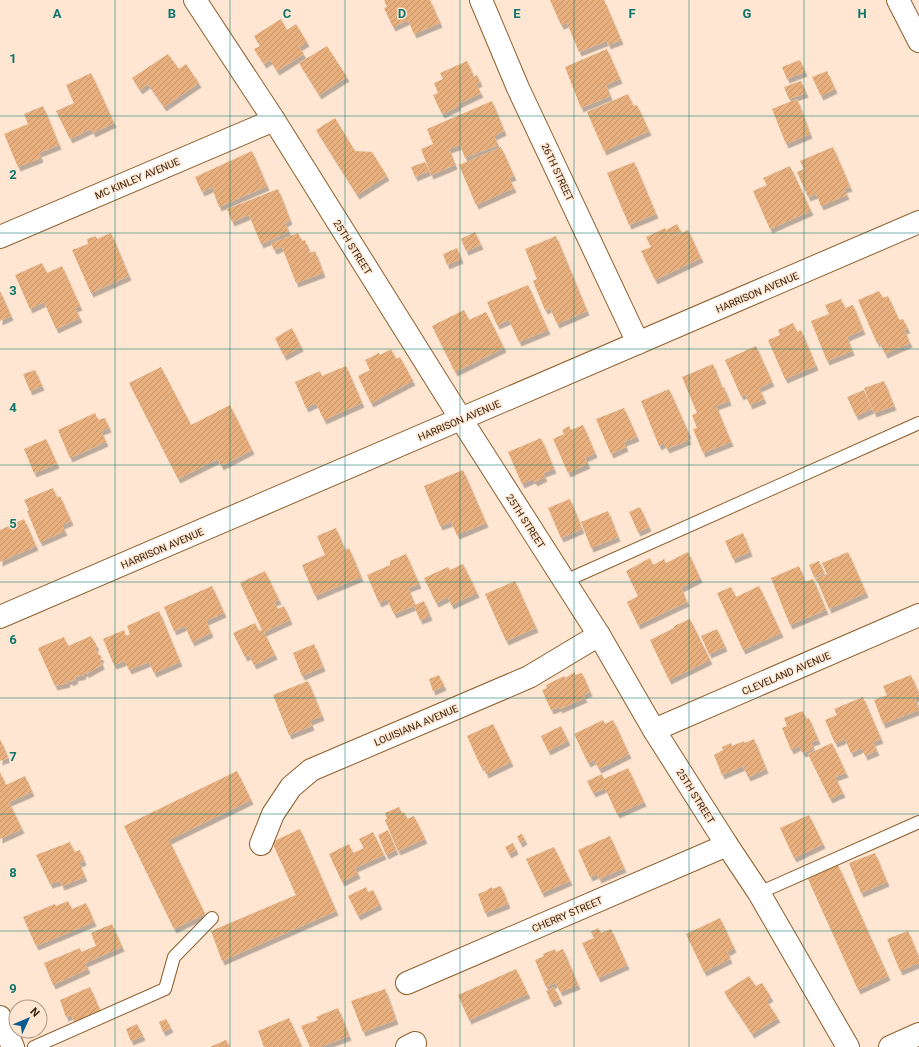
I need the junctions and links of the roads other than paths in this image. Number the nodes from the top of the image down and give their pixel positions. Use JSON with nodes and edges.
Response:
{"nodes":[{"id":1,"x":195,"y":0,"type":"edge"},
{"id":2,"x":481,"y":0,"type":"edge"},
{"id":3,"x":898,"y":0,"type":"edge"},
{"id":4,"x":919,"y":41,"type":"edge"},
{"id":5,"x":274,"y":120,"type":"junction"},
{"id":6,"x":919,"y":222,"type":"edge"},
{"id":7,"x":0,"y":237,"type":"edge"},
{"id":8,"x":638,"y":343,"type":"junction"},
{"id":9,"x":461,"y":419,"type":"junction"},
{"id":10,"x":919,"y":423,"type":"edge"},
{"id":11,"x":565,"y":581,"type":"junction"},
{"id":12,"x":919,"y":615,"type":"edge"},
{"id":13,"x":0,"y":617,"type":"edge"},
{"id":14,"x":599,"y":635,"type":"junction"},
{"id":15,"x":654,"y":730,"type":"junction"},
{"id":16,"x":919,"y":822,"type":"edge"},
{"id":17,"x":261,"y":844,"type":"dead end"},
{"id":18,"x":726,"y":845,"type":"junction"},
{"id":19,"x":759,"y":893,"type":"junction"},
{"id":20,"x":212,"y":918,"type":"dead end"},
{"id":21,"x":407,"y":983,"type":"dead end"},
{"id":22,"x":0,"y":1017,"type":"edge"},
{"id":23,"x":919,"y":1034,"type":"edge"},
{"id":24,"x":13,"y":1047,"type":"edge"},
{"id":25,"x":34,"y":1047,"type":"edge"},
{"id":26,"x":848,"y":1047,"type":"edge"},
{"id":27,"x":890,"y":1047,"type":"edge"}],
"edges":[{"from":1,"to":5,"type":"street","name":"25TH STREET"},
{"from":2,"to":8,"type":"street","name":"26TH STREET"},
{"from":3,"to":4,"type":"street"},
{"from":5,"to":7,"type":"street","name":"MC KINLEY AVENUE"},
{"from":5,"to":9,"type":"street","name":"25TH STREET"},
{"from":6,"to":8,"type":"street","name":"HARRISON AVENUE"},
{"from":8,"to":9,"type":"street","name":"HARRISON AVENUE"},
{"from":9,"to":11,"type":"street","name":"25TH STREET"},
{"from":9,"to":13,"type":"street","name":"HARRISON AVENUE"},
{"from":10,"to":11,"type":"lane"},
{"from":11,"to":14,"type":"street","name":"25TH STREET"},
{"from":12,"to":15,"type":"street","name":"CLEVELAND AVENUE"},
{"from":14,"to":15,"type":"street","name":"25TH STREET"},
{"from":14,"to":17,"type":"street","name":"LOUISIANA AVENUE"},
{"from":15,"to":18,"type":"street","name":"25TH STREET"},
{"from":16,"to":19,"type":"lane"},
{"from":18,"to":19,"type":"street","name":"25TH STREET"},
{"from":18,"to":21,"type":"street","name":"CHERRY STREET"},
{"from":19,"to":26,"type":"street","name":"25TH STREET"},
{"from":20,"to":25,"type":"lane"},
{"from":22,"to":24,"type":"street"},
{"from":23,"to":27,"type":"street"}]}
